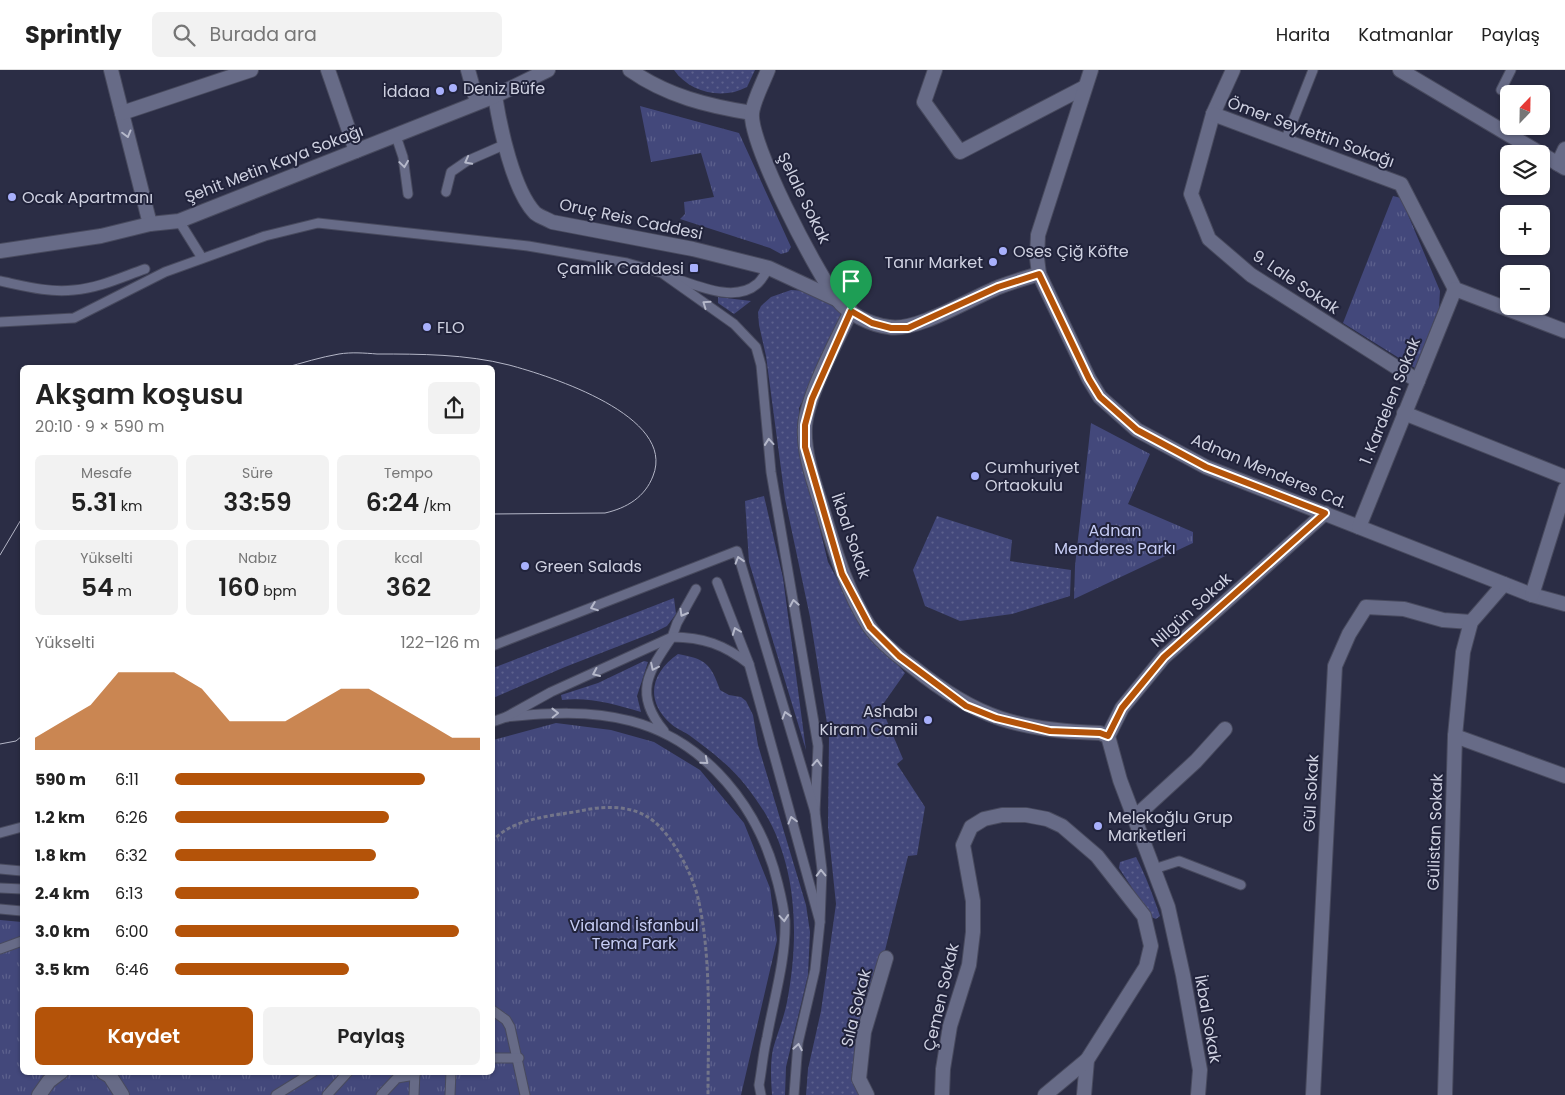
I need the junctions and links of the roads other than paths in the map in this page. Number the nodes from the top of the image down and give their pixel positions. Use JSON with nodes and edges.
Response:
{"nodes":[{"id":1,"x":111,"y":70,"type":"edge"},
{"id":2,"x":251,"y":70,"type":"edge"},
{"id":3,"x":328,"y":70,"type":"edge"},
{"id":4,"x":468,"y":70,"type":"edge"},
{"id":5,"x":548,"y":70,"type":"edge"},
{"id":6,"x":630,"y":70,"type":"edge"},
{"id":7,"x":768,"y":70,"type":"edge"},
{"id":8,"x":935,"y":70,"type":"edge"},
{"id":9,"x":1091,"y":70,"type":"edge"},
{"id":10,"x":1232,"y":70,"type":"edge"},
{"id":11,"x":1313,"y":70,"type":"edge"},
{"id":12,"x":1511,"y":70,"type":"edge"},
{"id":13,"x":1405,"y":71,"type":"edge"},
{"id":14,"x":1504,"y":85,"type":"edge"},
{"id":15,"x":1083,"y":88,"type":"junction"},
{"id":16,"x":495,"y":96,"type":"junction"},
{"id":17,"x":477,"y":102,"type":"junction"},
{"id":18,"x":122,"y":113,"type":"junction"},
{"id":19,"x":752,"y":113,"type":"junction"},
{"id":20,"x":1213,"y":114,"type":"junction"},
{"id":21,"x":396,"y":136,"type":"junction"},
{"id":22,"x":1285,"y":141,"type":"junction"},
{"id":23,"x":506,"y":144,"type":"junction"},
{"id":24,"x":1565,"y":149,"type":"edge"},
{"id":25,"x":356,"y":151,"type":"junction"},
{"id":26,"x":1562,"y":166,"type":"edge"},
{"id":27,"x":446,"y":192,"type":"dead end"},
{"id":28,"x":408,"y":194,"type":"dead end"},
{"id":29,"x":179,"y":221,"type":"junction"},
{"id":30,"x":150,"y":224,"type":"junction"},
{"id":31,"x":0,"y":251,"type":"edge"},
{"id":32,"x":202,"y":258,"type":"junction"},
{"id":33,"x":769,"y":268,"type":"junction"},
{"id":34,"x":145,"y":269,"type":"dead end"},
{"id":35,"x":662,"y":273,"type":"junction"},
{"id":36,"x":1039,"y":274,"type":"junction"},
{"id":37,"x":0,"y":281,"type":"edge"},
{"id":38,"x":1455,"y":289,"type":"junction"},
{"id":39,"x":838,"y":300,"type":"junction"},
{"id":40,"x":851,"y":311,"type":"junction"},
{"id":41,"x":0,"y":322,"type":"edge"},
{"id":42,"x":1565,"y":331,"type":"edge"},
{"id":43,"x":1418,"y":381,"type":"junction"},
{"id":44,"x":1404,"y":413,"type":"junction"},
{"id":45,"x":1565,"y":477,"type":"edge"},
{"id":46,"x":1565,"y":489,"type":"edge"},
{"id":47,"x":1325,"y":513,"type":"junction"},
{"id":48,"x":1358,"y":527,"type":"junction"},
{"id":49,"x":717,"y":582,"type":"dead end"},
{"id":50,"x":1504,"y":584,"type":"junction"},
{"id":51,"x":696,"y":589,"type":"dead end"},
{"id":52,"x":1532,"y":595,"type":"junction"},
{"id":53,"x":1565,"y":604,"type":"edge"},
{"id":54,"x":1470,"y":622,"type":"junction"},
{"id":55,"x":672,"y":637,"type":"junction"},
{"id":56,"x":495,"y":645,"type":"edge"},
{"id":57,"x":749,"y":664,"type":"junction"},
{"id":58,"x":506,"y":717,"type":"junction"},
{"id":59,"x":495,"y":721,"type":"edge"},
{"id":60,"x":1225,"y":729,"type":"dead end"},
{"id":61,"x":665,"y":732,"type":"junction"},
{"id":62,"x":1108,"y":736,"type":"junction"},
{"id":63,"x":1455,"y":736,"type":"junction"},
{"id":64,"x":1565,"y":776,"type":"edge"},
{"id":65,"x":815,"y":812,"type":"junction"},
{"id":66,"x":1135,"y":816,"type":"junction"},
{"id":67,"x":20,"y":828,"type":"edge"},
{"id":68,"x":0,"y":833,"type":"edge"},
{"id":69,"x":0,"y":869,"type":"edge"},
{"id":70,"x":1154,"y":869,"type":"junction"},
{"id":71,"x":20,"y":871,"type":"edge"},
{"id":72,"x":1241,"y":885,"type":"dead end"},
{"id":73,"x":0,"y":888,"type":"edge"},
{"id":74,"x":20,"y":889,"type":"edge"},
{"id":75,"x":0,"y":908,"type":"edge"},
{"id":76,"x":20,"y":911,"type":"edge"},
{"id":77,"x":820,"y":922,"type":"junction"},
{"id":78,"x":20,"y":942,"type":"edge"},
{"id":79,"x":1151,"y":946,"type":"junction"},
{"id":80,"x":1176,"y":946,"type":"junction"},
{"id":81,"x":0,"y":949,"type":"edge"},
{"id":82,"x":886,"y":958,"type":"dead end"},
{"id":83,"x":495,"y":1012,"type":"edge"},
{"id":84,"x":495,"y":1058,"type":"edge"},
{"id":85,"x":518,"y":1058,"type":"junction"},
{"id":86,"x":1088,"y":1060,"type":"junction"},
{"id":87,"x":58,"y":1075,"type":"edge"},
{"id":88,"x":108,"y":1075,"type":"edge"},
{"id":89,"x":309,"y":1075,"type":"edge"},
{"id":90,"x":345,"y":1075,"type":"edge"},
{"id":91,"x":410,"y":1075,"type":"edge"},
{"id":92,"x":415,"y":1075,"type":"edge"},
{"id":93,"x":451,"y":1075,"type":"edge"},
{"id":94,"x":759,"y":1085,"type":"junction"},
{"id":95,"x":39,"y":1095,"type":"edge"},
{"id":96,"x":122,"y":1095,"type":"edge"},
{"id":97,"x":276,"y":1095,"type":"edge"},
{"id":98,"x":327,"y":1095,"type":"edge"},
{"id":99,"x":382,"y":1095,"type":"edge"},
{"id":100,"x":414,"y":1095,"type":"edge"},
{"id":101,"x":450,"y":1095,"type":"edge"},
{"id":102,"x":526,"y":1095,"type":"edge"},
{"id":103,"x":757,"y":1095,"type":"edge"},
{"id":104,"x":761,"y":1095,"type":"edge"},
{"id":105,"x":794,"y":1095,"type":"edge"},
{"id":106,"x":867,"y":1095,"type":"edge"},
{"id":107,"x":942,"y":1095,"type":"edge"},
{"id":108,"x":1045,"y":1095,"type":"edge"},
{"id":109,"x":1084,"y":1095,"type":"edge"},
{"id":110,"x":1198,"y":1095,"type":"edge"},
{"id":111,"x":1313,"y":1095,"type":"edge"},
{"id":112,"x":1445,"y":1095,"type":"edge"}],
"edges":[{"from":1,"to":18,"type":"street"},
{"from":2,"to":18,"type":"street"},
{"from":3,"to":25,"type":"street"},
{"from":4,"to":17,"type":"street"},
{"from":5,"to":16,"type":"street","name":"Şehit Metin Kaya Sokağı"},
{"from":6,"to":19,"type":"street"},
{"from":7,"to":19,"type":"street"},
{"from":8,"to":15,"type":"street"},
{"from":9,"to":15,"type":"street"},
{"from":10,"to":20,"type":"street","name":"9. Lale Sokak"},
{"from":11,"to":22,"type":"lane"},
{"from":12,"to":14,"type":"lane"},
{"from":13,"to":26,"type":"street"},
{"from":15,"to":36,"type":"street"},
{"from":16,"to":17,"type":"street","name":"Şehit Metin Kaya Sokağı"},
{"from":16,"to":23,"type":"street","name":"Oruç Reis Caddesi"},
{"from":17,"to":21,"type":"street","name":"Şehit Metin Kaya Sokağı"},
{"from":18,"to":30,"type":"street","one_way":true},
{"from":19,"to":39,"type":"street","name":"Şelale Sokak"},
{"from":20,"to":22,"type":"street","name":"Ömer Seyfettin Sokağı"},
{"from":20,"to":43,"type":"street","name":"9. Lale Sokak"},
{"from":21,"to":25,"type":"street","name":"Şehit Metin Kaya Sokağı"},
{"from":21,"to":28,"type":"lane","one_way":true},
{"from":22,"to":38,"type":"street","name":"Ömer Seyfettin Sokağı"},
{"from":23,"to":27,"type":"lane","one_way":true},
{"from":23,"to":33,"type":"street","name":"Oruç Reis Caddesi"},
{"from":24,"to":26,"type":"street"},
{"from":25,"to":29,"type":"street","name":"Şehit Metin Kaya Sokağı"},
{"from":29,"to":30,"type":"street","name":"Şehit Metin Kaya Sokağı"},
{"from":29,"to":32,"type":"lane"},
{"from":30,"to":31,"type":"street","name":"Şehit Metin Kaya Sokağı"},
{"from":32,"to":35,"type":"lane"},
{"from":32,"to":41,"type":"lane"},
{"from":33,"to":35,"type":"lane"},
{"from":33,"to":39,"type":"street","name":"Oruç Reis Caddesi"},
{"from":34,"to":37,"type":"lane"},
{"from":65,"to":35,"type":"lane","one_way":true},
{"from":36,"to":40,"type":"street","name":"Şelale Sokak"},
{"from":36,"to":47,"type":"street","name":"Adnan Menderes Cd."},
{"from":38,"to":42,"type":"street"},
{"from":38,"to":43,"type":"street","name":"1. Kardelen Sokak"},
{"from":39,"to":40,"type":"street","name":"Şelale Sokak"},
{"from":40,"to":62,"type":"street","name":"İkbal Sokak"},
{"from":43,"to":44,"type":"street","name":"1. Kardelen Sokak"},
{"from":44,"to":45,"type":"street"},
{"from":44,"to":48,"type":"street","name":"1. Kardelen Sokak"},
{"from":46,"to":52,"type":"street"},
{"from":47,"to":48,"type":"street","name":"Adnan Menderes Cd."},
{"from":47,"to":62,"type":"street","name":"Nilgün Sokak"},
{"from":48,"to":50,"type":"street","name":"Adnan Menderes Cd."},
{"from":57,"to":49,"type":"lane","one_way":true},
{"from":50,"to":52,"type":"street","name":"Adnan Menderes Cd."},
{"from":50,"to":54,"type":"street","name":"Gülistan Sokak"},
{"from":51,"to":55,"type":"lane","one_way":true},
{"from":52,"to":53,"type":"street","name":"Adnan Menderes Cd."},
{"from":54,"to":63,"type":"street","name":"Gülistan Sokak"},
{"from":54,"to":111,"type":"street","name":"Gül Sokak"},
{"from":55,"to":57,"type":"lane"},
{"from":55,"to":58,"type":"lane","one_way":true},
{"from":55,"to":61,"type":"lane","one_way":true},
{"from":65,"to":56,"type":"lane","one_way":true},
{"from":77,"to":57,"type":"lane","one_way":true},
{"from":58,"to":59,"type":"lane"},
{"from":58,"to":61,"type":"lane","one_way":true},
{"from":60,"to":66,"type":"street"},
{"from":61,"to":94,"type":"lane","one_way":true},
{"from":62,"to":66,"type":"street"},
{"from":63,"to":64,"type":"street"},
{"from":63,"to":112,"type":"street","name":"Gülistan Sokak"},
{"from":77,"to":65,"type":"lane","one_way":true},
{"from":66,"to":70,"type":"street"},
{"from":67,"to":68,"type":"lane"},
{"from":69,"to":71,"type":"lane"},
{"from":70,"to":72,"type":"lane"},
{"from":70,"to":80,"type":"street"},
{"from":73,"to":74,"type":"lane"},
{"from":75,"to":76,"type":"lane"},
{"from":105,"to":77,"type":"lane","one_way":true},
{"from":78,"to":81,"type":"lane"},
{"from":79,"to":80,"type":"street"},
{"from":79,"to":86,"type":"street"},
{"from":79,"to":107,"type":"street","name":"Çemen Sokak"},
{"from":80,"to":110,"type":"street","name":"İkbal Sokak"},
{"from":82,"to":106,"type":"street","name":"Sıla Sokak"},
{"from":83,"to":85,"type":"lane"},
{"from":84,"to":85,"type":"lane"},
{"from":85,"to":102,"type":"lane"},
{"from":86,"to":108,"type":"street"},
{"from":86,"to":109,"type":"street"},
{"from":87,"to":95,"type":"street"},
{"from":88,"to":96,"type":"street"},
{"from":89,"to":97,"type":"lane"},
{"from":90,"to":98,"type":"lane"},
{"from":91,"to":99,"type":"lane"},
{"from":92,"to":100,"type":"lane"},
{"from":93,"to":101,"type":"lane"},
{"from":94,"to":103,"type":"lane"},
{"from":94,"to":104,"type":"lane"}]}
